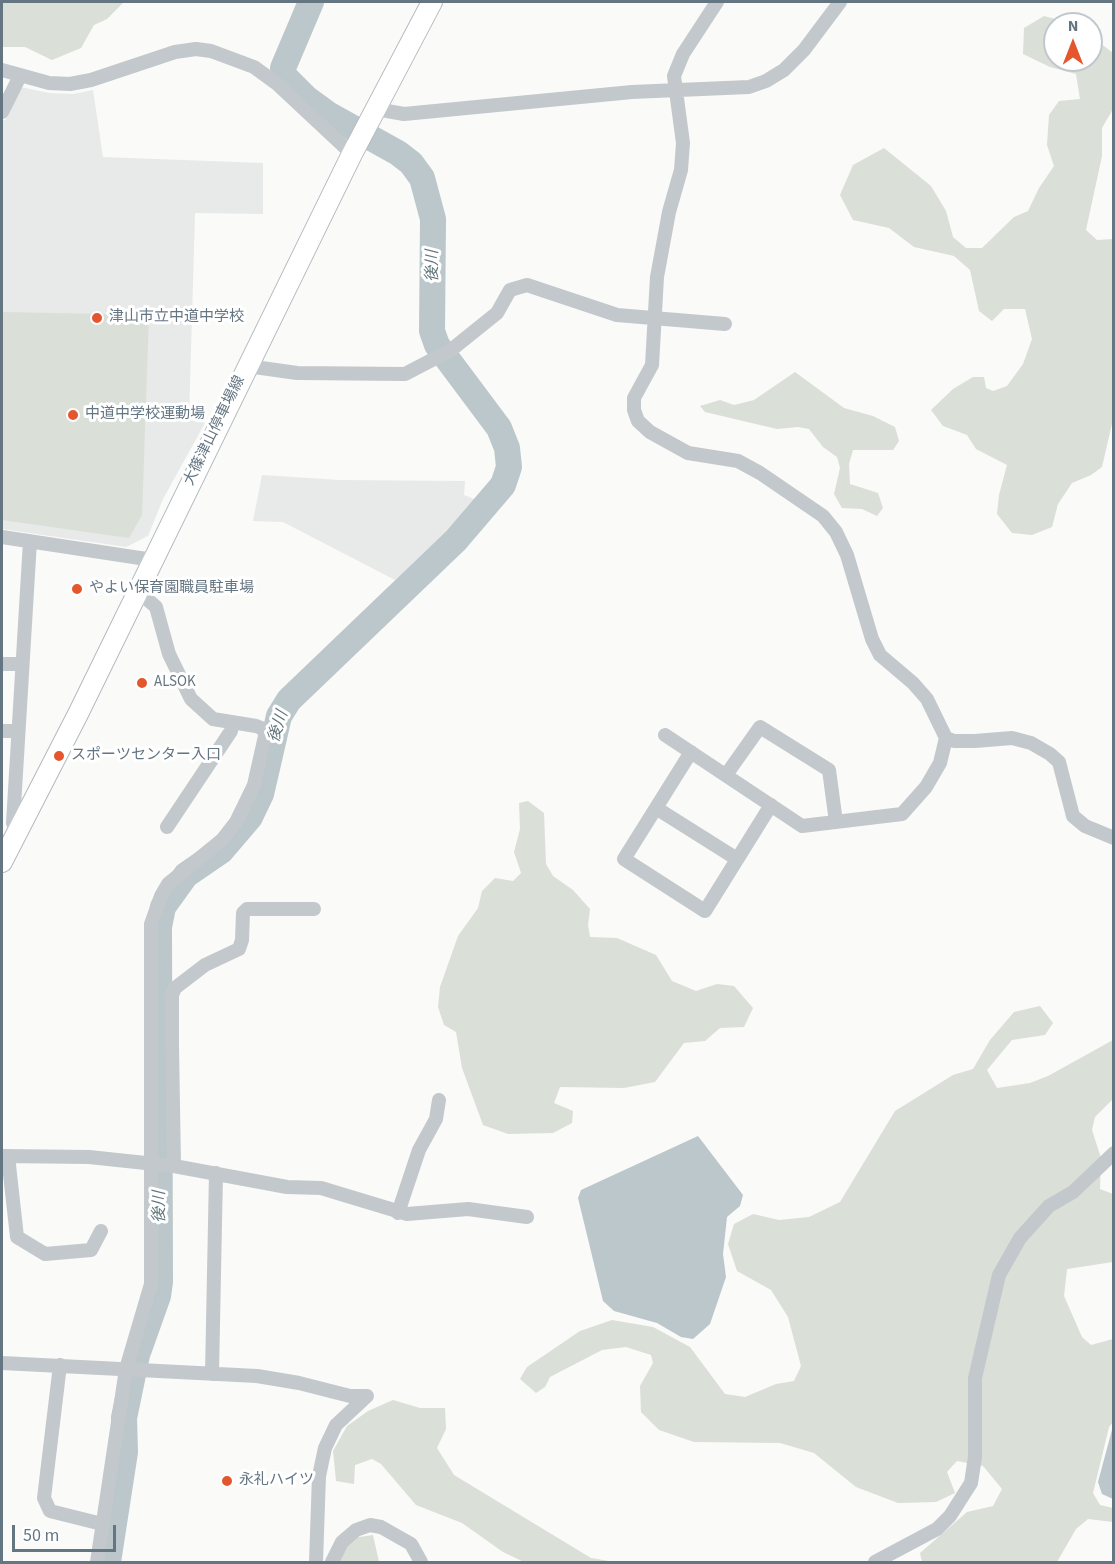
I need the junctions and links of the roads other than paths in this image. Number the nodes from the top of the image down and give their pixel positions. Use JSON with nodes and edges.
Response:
{"nodes":[{"id":1,"x":432,"y":2,"type":"edge"},
{"id":2,"x":717,"y":2,"type":"edge"},
{"id":3,"x":840,"y":2,"type":"edge"},
{"id":4,"x":2,"y":70,"type":"edge"},
{"id":5,"x":20,"y":76,"type":"junction"},
{"id":6,"x":674,"y":91,"type":"junction"},
{"id":7,"x":2,"y":112,"type":"edge"},
{"id":8,"x":372,"y":117,"type":"junction"},
{"id":9,"x":354,"y":150,"type":"junction"},
{"id":10,"x":654,"y":318,"type":"junction"},
{"id":11,"x":724,"y":324,"type":"dead end"},
{"id":12,"x":247,"y":366,"type":"junction"},
{"id":13,"x":2,"y":537,"type":"edge"},
{"id":14,"x":30,"y":541,"type":"junction"},
{"id":15,"x":153,"y":560,"type":"junction"},
{"id":16,"x":136,"y":594,"type":"junction"},
{"id":17,"x":2,"y":664,"type":"edge"},
{"id":18,"x":21,"y":664,"type":"junction"},
{"id":19,"x":232,"y":723,"type":"junction"},
{"id":20,"x":2,"y":731,"type":"edge"},
{"id":21,"x":18,"y":731,"type":"junction"},
{"id":22,"x":665,"y":735,"type":"dead end"},
{"id":23,"x":946,"y":738,"type":"junction"},
{"id":24,"x":691,"y":753,"type":"junction"},
{"id":25,"x":726,"y":775,"type":"junction"},
{"id":26,"x":8,"y":795,"type":"edge"},
{"id":27,"x":771,"y":805,"type":"junction"},
{"id":28,"x":656,"y":808,"type":"junction"},
{"id":29,"x":836,"y":822,"type":"junction"},
{"id":30,"x":167,"y":827,"type":"dead end"},
{"id":31,"x":17,"y":833,"type":"junction"},
{"id":32,"x":1113,"y":838,"type":"edge"},
{"id":33,"x":2,"y":860,"type":"edge"},
{"id":34,"x":737,"y":860,"type":"junction"},
{"id":35,"x":314,"y":909,"type":"dead end"},
{"id":36,"x":439,"y":1100,"type":"dead end"},
{"id":37,"x":1113,"y":1153,"type":"edge"},
{"id":38,"x":5,"y":1156,"type":"edge"},
{"id":39,"x":161,"y":1165,"type":"junction"},
{"id":40,"x":216,"y":1173,"type":"junction"},
{"id":41,"x":398,"y":1213,"type":"junction"},
{"id":42,"x":526,"y":1217,"type":"dead end"},
{"id":43,"x":101,"y":1231,"type":"dead end"},
{"id":44,"x":2,"y":1363,"type":"edge"},
{"id":45,"x":60,"y":1365,"type":"junction"},
{"id":46,"x":134,"y":1369,"type":"junction"},
{"id":47,"x":212,"y":1374,"type":"junction"},
{"id":48,"x":102,"y":1524,"type":"junction"},
{"id":49,"x":97,"y":1563,"type":"edge"},
{"id":50,"x":316,"y":1563,"type":"edge"},
{"id":51,"x":332,"y":1563,"type":"edge"},
{"id":52,"x":421,"y":1563,"type":"edge"},
{"id":53,"x":875,"y":1563,"type":"edge"}],
"edges":[{"from":1,"to":8,"type":"main road","name":"大篠津山停車場線"},
{"from":2,"to":6,"type":"street"},
{"from":3,"to":6,"type":"street"},
{"from":4,"to":5,"type":"street"},
{"from":5,"to":7,"type":"street"},
{"from":5,"to":9,"type":"street"},
{"from":6,"to":8,"type":"street"},
{"from":6,"to":10,"type":"street"},
{"from":8,"to":9,"type":"main road","name":"大篠津山停車場線"},
{"from":9,"to":12,"type":"main road","name":"大篠津山停車場線"},
{"from":10,"to":11,"type":"street"},
{"from":10,"to":12,"type":"street"},
{"from":10,"to":23,"type":"street"},
{"from":12,"to":15,"type":"main road","name":"大篠津山停車場線"},
{"from":13,"to":14,"type":"street"},
{"from":14,"to":15,"type":"street"},
{"from":14,"to":18,"type":"street"},
{"from":15,"to":16,"type":"main road","name":"大篠津山停車場線"},
{"from":16,"to":19,"type":"street"},
{"from":16,"to":31,"type":"main road","name":"大篠津山停車場線"},
{"from":17,"to":18,"type":"street"},
{"from":18,"to":21,"type":"street"},
{"from":19,"to":30,"type":"street"},
{"from":19,"to":39,"type":"street"},
{"from":20,"to":21,"type":"street"},
{"from":21,"to":26,"type":"street"},
{"from":22,"to":24,"type":"street"},
{"from":23,"to":29,"type":"street"},
{"from":23,"to":32,"type":"street"},
{"from":24,"to":25,"type":"street"},
{"from":24,"to":28,"type":"street"},
{"from":25,"to":27,"type":"street"},
{"from":25,"to":29,"type":"street"},
{"from":26,"to":31,"type":"street"},
{"from":27,"to":29,"type":"street"},
{"from":27,"to":34,"type":"street"},
{"from":28,"to":34,"type":"street"},
{"from":28,"to":34,"type":"street"},
{"from":31,"to":33,"type":"main road","name":"大篠津山停車場線"},
{"from":35,"to":39,"type":"street"},
{"from":36,"to":41,"type":"street"},
{"from":37,"to":53,"type":"street"},
{"from":38,"to":39,"type":"street"},
{"from":38,"to":43,"type":"street"},
{"from":39,"to":40,"type":"street"},
{"from":39,"to":46,"type":"street"},
{"from":40,"to":41,"type":"street"},
{"from":40,"to":47,"type":"street"},
{"from":41,"to":42,"type":"street"},
{"from":44,"to":45,"type":"street"},
{"from":45,"to":46,"type":"street"},
{"from":45,"to":48,"type":"street"},
{"from":46,"to":47,"type":"street"},
{"from":46,"to":48,"type":"street"},
{"from":47,"to":50,"type":"street"},
{"from":48,"to":49,"type":"street"},
{"from":51,"to":52,"type":"street"}]}
